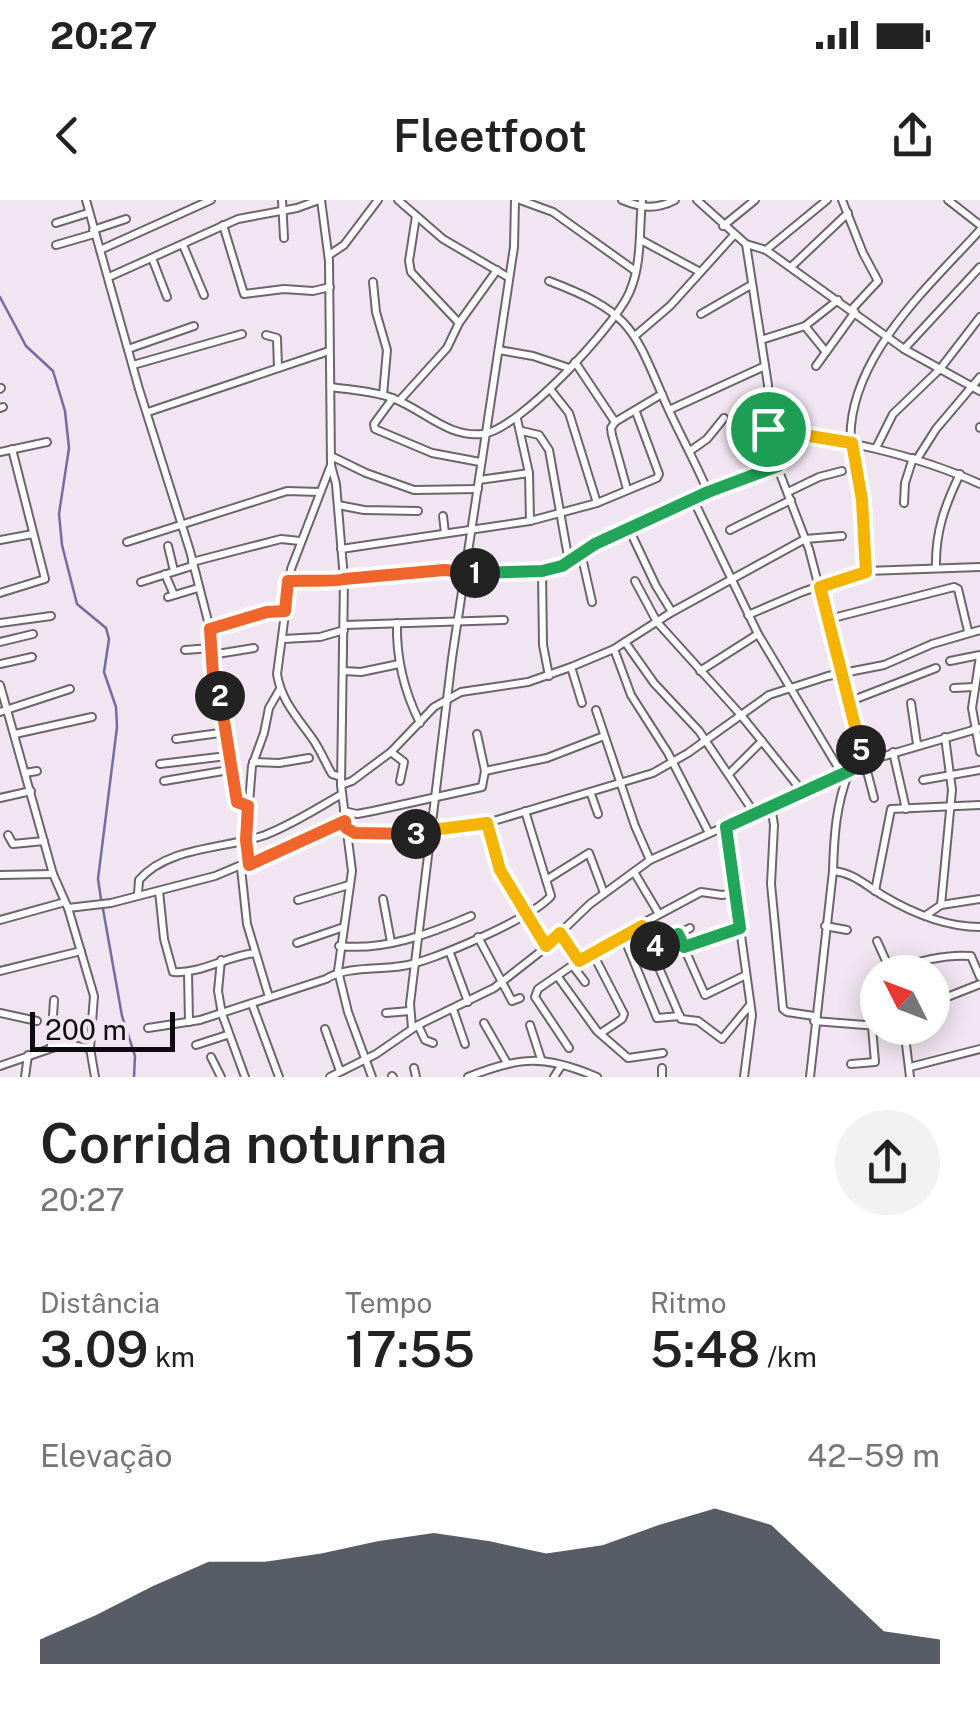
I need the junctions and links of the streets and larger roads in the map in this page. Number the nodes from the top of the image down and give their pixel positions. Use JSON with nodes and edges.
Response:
{"nodes":[{"id":1,"x":86,"y":200,"type":"edge"},
{"id":2,"x":210,"y":200,"type":"edge"},
{"id":3,"x":282,"y":200,"type":"edge"},
{"id":4,"x":320,"y":200,"type":"edge"},
{"id":5,"x":378,"y":200,"type":"edge"},
{"id":6,"x":398,"y":200,"type":"edge"},
{"id":7,"x":517,"y":200,"type":"edge"},
{"id":8,"x":622,"y":200,"type":"edge"},
{"id":9,"x":674,"y":200,"type":"edge"},
{"id":10,"x":698,"y":200,"type":"edge"},
{"id":11,"x":755,"y":200,"type":"edge"},
{"id":12,"x":826,"y":200,"type":"edge"},
{"id":13,"x":842,"y":200,"type":"edge"},
{"id":14,"x":948,"y":200,"type":"edge"},
{"id":15,"x":642,"y":204,"type":"edge"},
{"id":16,"x":282,"y":212,"type":"junction"},
{"id":17,"x":88,"y":213,"type":"junction"},
{"id":18,"x":848,"y":213,"type":"junction"},
{"id":19,"x":416,"y":216,"type":"junction"},
{"id":20,"x":126,"y":220,"type":"dead end"},
{"id":21,"x":56,"y":223,"type":"dead end"},
{"id":22,"x":223,"y":225,"type":"junction"},
{"id":23,"x":723,"y":226,"type":"junction"},
{"id":24,"x":980,"y":228,"type":"edge"},
{"id":25,"x":94,"y":232,"type":"junction"},
{"id":26,"x":734,"y":235,"type":"junction"},
{"id":27,"x":284,"y":238,"type":"dead end"},
{"id":28,"x":641,"y":240,"type":"junction"},
{"id":29,"x":183,"y":244,"type":"junction"},
{"id":30,"x":746,"y":244,"type":"junction"},
{"id":31,"x":56,"y":245,"type":"dead end"},
{"id":32,"x":100,"y":250,"type":"junction"},
{"id":33,"x":766,"y":250,"type":"junction"},
{"id":34,"x":329,"y":256,"type":"junction"},
{"id":35,"x":152,"y":258,"type":"junction"},
{"id":36,"x":791,"y":267,"type":"junction"},
{"id":37,"x":980,"y":267,"type":"edge"},
{"id":38,"x":497,"y":270,"type":"junction"},
{"id":39,"x":634,"y":270,"type":"junction"},
{"id":40,"x":700,"y":272,"type":"junction"},
{"id":41,"x":508,"y":277,"type":"junction"},
{"id":42,"x":109,"y":278,"type":"junction"},
{"id":43,"x":549,"y":281,"type":"dead end"},
{"id":44,"x":373,"y":282,"type":"dead end"},
{"id":45,"x":751,"y":285,"type":"junction"},
{"id":46,"x":330,"y":287,"type":"junction"},
{"id":47,"x":204,"y":295,"type":"dead end"},
{"id":48,"x":166,"y":297,"type":"dead end"},
{"id":49,"x":838,"y":300,"type":"junction"},
{"id":50,"x":853,"y":310,"type":"junction"},
{"id":51,"x":615,"y":314,"type":"junction"},
{"id":52,"x":702,"y":314,"type":"dead end"},
{"id":53,"x":980,"y":317,"type":"edge"},
{"id":54,"x":459,"y":323,"type":"junction"},
{"id":55,"x":194,"y":326,"type":"dead end"},
{"id":56,"x":805,"y":326,"type":"junction"},
{"id":57,"x":242,"y":334,"type":"dead end"},
{"id":58,"x":266,"y":335,"type":"dead end"},
{"id":59,"x":636,"y":335,"type":"junction"},
{"id":60,"x":885,"y":336,"type":"junction"},
{"id":61,"x":762,"y":340,"type":"junction"},
{"id":62,"x":128,"y":349,"type":"junction"},
{"id":63,"x":904,"y":349,"type":"junction"},
{"id":64,"x":499,"y":350,"type":"junction"},
{"id":65,"x":329,"y":351,"type":"junction"},
{"id":66,"x":826,"y":352,"type":"junction"},
{"id":67,"x":132,"y":365,"type":"junction"},
{"id":68,"x":572,"y":365,"type":"junction"},
{"id":69,"x":765,"y":366,"type":"junction"},
{"id":70,"x":816,"y":366,"type":"dead end"},
{"id":71,"x":278,"y":368,"type":"junction"},
{"id":72,"x":940,"y":370,"type":"junction"},
{"id":73,"x":980,"y":377,"type":"edge"},
{"id":74,"x":331,"y":386,"type":"junction"},
{"id":75,"x":976,"y":389,"type":"edge"},
{"id":76,"x":550,"y":390,"type":"junction"},
{"id":77,"x":662,"y":394,"type":"junction"},
{"id":78,"x":383,"y":395,"type":"junction"},
{"id":79,"x":396,"y":400,"type":"junction"},
{"id":80,"x":669,"y":410,"type":"junction"},
{"id":81,"x":148,"y":412,"type":"junction"},
{"id":82,"x":636,"y":412,"type":"junction"},
{"id":83,"x":516,"y":418,"type":"junction"},
{"id":84,"x":724,"y":418,"type":"dead end"},
{"id":85,"x":615,"y":422,"type":"junction"},
{"id":86,"x":768,"y":429,"type":"junction"},
{"id":87,"x":522,"y":431,"type":"junction"},
{"id":88,"x":485,"y":434,"type":"junction"},
{"id":89,"x":47,"y":442,"type":"dead end"},
{"id":90,"x":852,"y":443,"type":"junction"},
{"id":91,"x":876,"y":448,"type":"junction"},
{"id":92,"x":12,"y":450,"type":"junction"},
{"id":93,"x":690,"y":450,"type":"junction"},
{"id":94,"x":0,"y":452,"type":"edge"},
{"id":95,"x":915,"y":458,"type":"junction"},
{"id":96,"x":331,"y":461,"type":"junction"},
{"id":97,"x":480,"y":462,"type":"junction"},
{"id":98,"x":778,"y":466,"type":"junction"},
{"id":99,"x":842,"y":472,"type":"dead end"},
{"id":100,"x":530,"y":473,"type":"junction"},
{"id":101,"x":960,"y":474,"type":"junction"},
{"id":102,"x":980,"y":484,"type":"edge"},
{"id":103,"x":478,"y":485,"type":"junction"},
{"id":104,"x":628,"y":489,"type":"junction"},
{"id":105,"x":320,"y":492,"type":"junction"},
{"id":106,"x":708,"y":492,"type":"junction"},
{"id":107,"x":789,"y":496,"type":"junction"},
{"id":108,"x":693,"y":498,"type":"junction"},
{"id":109,"x":597,"y":502,"type":"junction"},
{"id":110,"x":904,"y":503,"type":"dead end"},
{"id":111,"x":338,"y":505,"type":"junction"},
{"id":112,"x":418,"y":511,"type":"dead end"},
{"id":113,"x":560,"y":513,"type":"junction"},
{"id":114,"x":443,"y":516,"type":"dead end"},
{"id":115,"x":530,"y":521,"type":"junction"},
{"id":116,"x":182,"y":523,"type":"junction"},
{"id":117,"x":474,"y":529,"type":"junction"},
{"id":118,"x":628,"y":529,"type":"junction"},
{"id":119,"x":730,"y":530,"type":"dead end"},
{"id":120,"x":445,"y":532,"type":"junction"},
{"id":121,"x":33,"y":534,"type":"junction"},
{"id":122,"x":842,"y":536,"type":"dead end"},
{"id":123,"x":805,"y":539,"type":"junction"},
{"id":124,"x":0,"y":540,"type":"edge"},
{"id":125,"x":300,"y":541,"type":"junction"},
{"id":126,"x":126,"y":542,"type":"dead end"},
{"id":127,"x":168,"y":546,"type":"dead end"},
{"id":128,"x":342,"y":549,"type":"junction"},
{"id":129,"x":581,"y":553,"type":"junction"},
{"id":130,"x":569,"y":562,"type":"junction"},
{"id":131,"x":192,"y":564,"type":"junction"},
{"id":132,"x":980,"y":567,"type":"edge"},
{"id":133,"x":936,"y":568,"type":"junction"},
{"id":134,"x":174,"y":571,"type":"junction"},
{"id":135,"x":542,"y":571,"type":"junction"},
{"id":136,"x":467,"y":572,"type":"junction"},
{"id":137,"x":866,"y":572,"type":"junction"},
{"id":138,"x":165,"y":574,"type":"junction"},
{"id":139,"x":344,"y":579,"type":"junction"},
{"id":140,"x":635,"y":580,"type":"dead end"},
{"id":141,"x":288,"y":581,"type":"junction"},
{"id":142,"x":730,"y":581,"type":"junction"},
{"id":143,"x":141,"y":582,"type":"dead end"},
{"id":144,"x":820,"y":587,"type":"junction"},
{"id":145,"x":198,"y":588,"type":"junction"},
{"id":146,"x":0,"y":593,"type":"edge"},
{"id":147,"x":592,"y":602,"type":"dead end"},
{"id":148,"x":285,"y":611,"type":"junction"},
{"id":149,"x":672,"y":612,"type":"junction"},
{"id":150,"x":748,"y":615,"type":"junction"},
{"id":151,"x":51,"y":616,"type":"dead end"},
{"id":152,"x":829,"y":619,"type":"junction"},
{"id":153,"x":460,"y":620,"type":"junction"},
{"id":154,"x":504,"y":620,"type":"dead end"},
{"id":155,"x":397,"y":622,"type":"junction"},
{"id":156,"x":657,"y":622,"type":"junction"},
{"id":157,"x":0,"y":623,"type":"edge"},
{"id":158,"x":344,"y":627,"type":"junction"},
{"id":159,"x":210,"y":629,"type":"junction"},
{"id":160,"x":980,"y":630,"type":"edge"},
{"id":161,"x":968,"y":631,"type":"junction"},
{"id":162,"x":33,"y":634,"type":"dead end"},
{"id":163,"x":758,"y":634,"type":"junction"},
{"id":164,"x":283,"y":639,"type":"junction"},
{"id":165,"x":0,"y":642,"type":"edge"},
{"id":166,"x":625,"y":642,"type":"junction"},
{"id":167,"x":254,"y":648,"type":"dead end"},
{"id":168,"x":614,"y":649,"type":"junction"},
{"id":169,"x":185,"y":650,"type":"dead end"},
{"id":170,"x":211,"y":651,"type":"junction"},
{"id":171,"x":32,"y":656,"type":"dead end"},
{"id":172,"x":980,"y":656,"type":"edge"},
{"id":173,"x":950,"y":661,"type":"dead end"},
{"id":174,"x":0,"y":664,"type":"edge"},
{"id":175,"x":400,"y":664,"type":"junction"},
{"id":176,"x":572,"y":668,"type":"junction"},
{"id":177,"x":936,"y":668,"type":"dead end"},
{"id":178,"x":344,"y":671,"type":"junction"},
{"id":179,"x":700,"y":672,"type":"junction"},
{"id":180,"x":841,"y":674,"type":"junction"},
{"id":181,"x":549,"y":676,"type":"junction"},
{"id":182,"x":0,"y":685,"type":"edge"},
{"id":183,"x":974,"y":687,"type":"junction"},
{"id":184,"x":790,"y":688,"type":"junction"},
{"id":185,"x":954,"y":688,"type":"dead end"},
{"id":186,"x":70,"y":689,"type":"dead end"},
{"id":187,"x":280,"y":689,"type":"junction"},
{"id":188,"x":450,"y":699,"type":"junction"},
{"id":189,"x":848,"y":702,"type":"junction"},
{"id":190,"x":911,"y":702,"type":"dead end"},
{"id":191,"x":582,"y":703,"type":"dead end"},
{"id":192,"x":596,"y":710,"type":"dead end"},
{"id":193,"x":4,"y":711,"type":"edge"},
{"id":194,"x":740,"y":714,"type":"junction"},
{"id":195,"x":92,"y":717,"type":"dead end"},
{"id":196,"x":420,"y":723,"type":"junction"},
{"id":197,"x":978,"y":728,"type":"edge"},
{"id":198,"x":227,"y":732,"type":"junction"},
{"id":199,"x":15,"y":734,"type":"junction"},
{"id":200,"x":477,"y":734,"type":"dead end"},
{"id":201,"x":604,"y":736,"type":"junction"},
{"id":202,"x":945,"y":737,"type":"junction"},
{"id":203,"x":176,"y":739,"type":"dead end"},
{"id":204,"x":706,"y":740,"type":"junction"},
{"id":205,"x":762,"y":740,"type":"junction"},
{"id":206,"x":917,"y":744,"type":"junction"},
{"id":207,"x":390,"y":752,"type":"junction"},
{"id":208,"x":893,"y":752,"type":"junction"},
{"id":209,"x":980,"y":752,"type":"edge"},
{"id":210,"x":228,"y":756,"type":"junction"},
{"id":211,"x":309,"y":758,"type":"dead end"},
{"id":212,"x":253,"y":762,"type":"junction"},
{"id":213,"x":864,"y":762,"type":"junction"},
{"id":214,"x":672,"y":763,"type":"junction"},
{"id":215,"x":160,"y":764,"type":"dead end"},
{"id":216,"x":229,"y":770,"type":"junction"},
{"id":217,"x":980,"y":770,"type":"edge"},
{"id":218,"x":38,"y":771,"type":"dead end"},
{"id":219,"x":484,"y":771,"type":"junction"},
{"id":220,"x":730,"y":772,"type":"junction"},
{"id":221,"x":25,"y":773,"type":"junction"},
{"id":222,"x":845,"y":773,"type":"junction"},
{"id":223,"x":951,"y":774,"type":"junction"},
{"id":224,"x":922,"y":780,"type":"dead end"},
{"id":225,"x":164,"y":781,"type":"dead end"},
{"id":226,"x":400,"y":781,"type":"dead end"},
{"id":227,"x":620,"y":784,"type":"junction"},
{"id":228,"x":341,"y":785,"type":"junction"},
{"id":229,"x":802,"y":791,"type":"junction"},
{"id":230,"x":31,"y":792,"type":"junction"},
{"id":231,"x":591,"y":794,"type":"junction"},
{"id":232,"x":0,"y":798,"type":"edge"},
{"id":233,"x":435,"y":798,"type":"junction"},
{"id":234,"x":874,"y":798,"type":"dead end"},
{"id":235,"x":980,"y":805,"type":"edge"},
{"id":236,"x":248,"y":806,"type":"junction"},
{"id":237,"x":770,"y":806,"type":"junction"},
{"id":238,"x":951,"y":806,"type":"junction"},
{"id":239,"x":906,"y":809,"type":"junction"},
{"id":240,"x":344,"y":811,"type":"junction"},
{"id":241,"x":525,"y":812,"type":"junction"},
{"id":242,"x":598,"y":814,"type":"dead end"},
{"id":243,"x":756,"y":814,"type":"junction"},
{"id":244,"x":487,"y":823,"type":"junction"},
{"id":245,"x":345,"y":824,"type":"junction"},
{"id":246,"x":726,"y":827,"type":"junction"},
{"id":247,"x":432,"y":832,"type":"junction"},
{"id":248,"x":709,"y":833,"type":"junction"},
{"id":249,"x":8,"y":834,"type":"dead end"},
{"id":250,"x":246,"y":840,"type":"junction"},
{"id":251,"x":44,"y":842,"type":"junction"},
{"id":252,"x":650,"y":860,"type":"junction"},
{"id":253,"x":245,"y":866,"type":"junction"},
{"id":254,"x":833,"y":871,"type":"junction"},
{"id":255,"x":634,"y":872,"type":"junction"},
{"id":256,"x":53,"y":874,"type":"junction"},
{"id":257,"x":0,"y":875,"type":"edge"},
{"id":258,"x":546,"y":880,"type":"junction"},
{"id":259,"x":348,"y":885,"type":"junction"},
{"id":260,"x":158,"y":891,"type":"junction"},
{"id":261,"x":876,"y":891,"type":"junction"},
{"id":262,"x":736,"y":892,"type":"junction"},
{"id":263,"x":604,"y":893,"type":"junction"},
{"id":264,"x":138,"y":894,"type":"junction"},
{"id":265,"x":980,"y":899,"type":"edge"},
{"id":266,"x":298,"y":900,"type":"dead end"},
{"id":267,"x":383,"y":900,"type":"dead end"},
{"id":268,"x":66,"y":905,"type":"junction"},
{"id":269,"x":941,"y":905,"type":"junction"},
{"id":270,"x":528,"y":913,"type":"junction"},
{"id":271,"x":659,"y":914,"type":"junction"},
{"id":272,"x":470,"y":916,"type":"dead end"},
{"id":273,"x":925,"y":916,"type":"junction"},
{"id":274,"x":0,"y":920,"type":"edge"},
{"id":275,"x":642,"y":926,"type":"junction"},
{"id":276,"x":825,"y":926,"type":"junction"},
{"id":277,"x":342,"y":928,"type":"junction"},
{"id":278,"x":690,"y":928,"type":"dead end"},
{"id":279,"x":740,"y":928,"type":"junction"},
{"id":280,"x":980,"y":928,"type":"edge"},
{"id":281,"x":847,"y":930,"type":"dead end"},
{"id":282,"x":560,"y":933,"type":"junction"},
{"id":283,"x":678,"y":934,"type":"junction"},
{"id":284,"x":622,"y":935,"type":"junction"},
{"id":285,"x":419,"y":937,"type":"junction"},
{"id":286,"x":478,"y":937,"type":"junction"},
{"id":287,"x":877,"y":941,"type":"dead end"},
{"id":288,"x":391,"y":942,"type":"junction"},
{"id":289,"x":297,"y":943,"type":"dead end"},
{"id":290,"x":339,"y":946,"type":"junction"},
{"id":291,"x":546,"y":946,"type":"junction"},
{"id":292,"x":652,"y":947,"type":"junction"},
{"id":293,"x":684,"y":947,"type":"junction"},
{"id":294,"x":82,"y":951,"type":"junction"},
{"id":295,"x":450,"y":952,"type":"junction"},
{"id":296,"x":592,"y":952,"type":"junction"},
{"id":297,"x":255,"y":954,"type":"junction"},
{"id":298,"x":884,"y":955,"type":"edge"},
{"id":299,"x":950,"y":956,"type":"edge"},
{"id":300,"x":221,"y":960,"type":"junction"},
{"id":301,"x":576,"y":963,"type":"junction"},
{"id":302,"x":415,"y":964,"type":"junction"},
{"id":303,"x":0,"y":971,"type":"edge"},
{"id":304,"x":338,"y":971,"type":"junction"},
{"id":305,"x":188,"y":972,"type":"junction"},
{"id":306,"x":746,"y":975,"type":"junction"},
{"id":307,"x":558,"y":976,"type":"junction"},
{"id":308,"x":980,"y":981,"type":"edge"},
{"id":309,"x":585,"y":982,"type":"dead end"},
{"id":310,"x":501,"y":983,"type":"junction"},
{"id":311,"x":950,"y":995,"type":"edge"},
{"id":312,"x":270,"y":997,"type":"junction"},
{"id":313,"x":520,"y":998,"type":"dead end"},
{"id":314,"x":54,"y":1000,"type":"dead end"},
{"id":315,"x":468,"y":1002,"type":"junction"},
{"id":316,"x":252,"y":1004,"type":"junction"},
{"id":317,"x":751,"y":1004,"type":"junction"},
{"id":318,"x":453,"y":1009,"type":"junction"},
{"id":319,"x":410,"y":1011,"type":"junction"},
{"id":320,"x":386,"y":1012,"type":"dead end"},
{"id":321,"x":0,"y":1013,"type":"edge"},
{"id":322,"x":222,"y":1014,"type":"junction"},
{"id":323,"x":680,"y":1016,"type":"junction"},
{"id":324,"x":814,"y":1018,"type":"junction"},
{"id":325,"x":37,"y":1021,"type":"dead end"},
{"id":326,"x":189,"y":1022,"type":"junction"},
{"id":327,"x":484,"y":1023,"type":"dead end"},
{"id":328,"x":860,"y":1024,"type":"edge"},
{"id":329,"x":530,"y":1025,"type":"dead end"},
{"id":330,"x":416,"y":1027,"type":"junction"},
{"id":331,"x":148,"y":1028,"type":"dead end"},
{"id":332,"x":324,"y":1029,"type":"dead end"},
{"id":333,"x":601,"y":1033,"type":"junction"},
{"id":334,"x":227,"y":1035,"type":"junction"},
{"id":335,"x":433,"y":1043,"type":"dead end"},
{"id":336,"x":196,"y":1044,"type":"dead end"},
{"id":337,"x":466,"y":1044,"type":"dead end"},
{"id":338,"x":875,"y":1045,"type":"edge"},
{"id":339,"x":907,"y":1045,"type":"edge"},
{"id":340,"x":50,"y":1047,"type":"junction"},
{"id":341,"x":90,"y":1048,"type":"junction"},
{"id":342,"x":568,"y":1048,"type":"dead end"},
{"id":343,"x":980,"y":1049,"type":"edge"},
{"id":344,"x":663,"y":1053,"type":"dead end"},
{"id":345,"x":28,"y":1055,"type":"junction"},
{"id":346,"x":211,"y":1057,"type":"dead end"},
{"id":347,"x":365,"y":1057,"type":"junction"},
{"id":348,"x":541,"y":1059,"type":"junction"},
{"id":349,"x":507,"y":1063,"type":"junction"},
{"id":350,"x":851,"y":1064,"type":"dead end"},
{"id":351,"x":0,"y":1066,"type":"edge"},
{"id":352,"x":562,"y":1066,"type":"junction"},
{"id":353,"x":910,"y":1067,"type":"junction"},
{"id":354,"x":340,"y":1071,"type":"junction"},
{"id":355,"x":482,"y":1074,"type":"edge"},
{"id":356,"x":25,"y":1077,"type":"edge"},
{"id":357,"x":95,"y":1077,"type":"edge"},
{"id":358,"x":220,"y":1077,"type":"edge"},
{"id":359,"x":245,"y":1077,"type":"edge"},
{"id":360,"x":279,"y":1077,"type":"edge"},
{"id":361,"x":330,"y":1077,"type":"edge"},
{"id":362,"x":372,"y":1077,"type":"edge"},
{"id":363,"x":468,"y":1077,"type":"edge"},
{"id":364,"x":554,"y":1077,"type":"edge"},
{"id":365,"x":598,"y":1077,"type":"edge"},
{"id":366,"x":744,"y":1077,"type":"edge"},
{"id":367,"x":810,"y":1077,"type":"edge"},
{"id":368,"x":910,"y":1077,"type":"edge"}],
"edges":[{"from":1,"to":17,"type":"street"},
{"from":2,"to":32,"type":"street"},
{"from":3,"to":16,"type":"street"},
{"from":4,"to":16,"type":"street"},
{"from":4,"to":34,"type":"street"},
{"from":5,"to":34,"type":"street"},
{"from":6,"to":19,"type":"street"},
{"from":7,"to":39,"type":"street"},
{"from":7,"to":41,"type":"street"},
{"from":8,"to":15,"type":"street"},
{"from":9,"to":15,"type":"street"},
{"from":10,"to":23,"type":"street"},
{"from":11,"to":23,"type":"street"},
{"from":12,"to":33,"type":"street"},
{"from":13,"to":18,"type":"street"},
{"from":14,"to":24,"type":"street"},
{"from":15,"to":28,"type":"street"},
{"from":16,"to":22,"type":"street"},
{"from":16,"to":27,"type":"street"},
{"from":17,"to":21,"type":"street"},
{"from":17,"to":25,"type":"street"},
{"from":18,"to":36,"type":"street"},
{"from":18,"to":50,"type":"street"},
{"from":19,"to":38,"type":"street"},
{"from":19,"to":54,"type":"street"},
{"from":20,"to":25,"type":"street"},
{"from":22,"to":29,"type":"street"},
{"from":22,"to":46,"type":"street"},
{"from":23,"to":26,"type":"street"},
{"from":24,"to":60,"type":"street"},
{"from":25,"to":31,"type":"street"},
{"from":25,"to":32,"type":"street"},
{"from":26,"to":30,"type":"street"},
{"from":26,"to":40,"type":"street"},
{"from":28,"to":39,"type":"street"},
{"from":28,"to":40,"type":"street"},
{"from":29,"to":35,"type":"street"},
{"from":29,"to":47,"type":"street"},
{"from":30,"to":33,"type":"street"},
{"from":30,"to":45,"type":"street"},
{"from":32,"to":42,"type":"street"},
{"from":33,"to":36,"type":"street"},
{"from":34,"to":46,"type":"street"},
{"from":35,"to":42,"type":"street"},
{"from":35,"to":48,"type":"street"},
{"from":36,"to":49,"type":"street"},
{"from":37,"to":63,"type":"street"},
{"from":38,"to":41,"type":"street"},
{"from":38,"to":54,"type":"street"},
{"from":39,"to":51,"type":"street"},
{"from":40,"to":59,"type":"street"},
{"from":41,"to":64,"type":"street"},
{"from":42,"to":62,"type":"street"},
{"from":43,"to":51,"type":"street"},
{"from":44,"to":78,"type":"street"},
{"from":45,"to":52,"type":"street"},
{"from":45,"to":61,"type":"street"},
{"from":46,"to":65,"type":"street"},
{"from":49,"to":50,"type":"street"},
{"from":49,"to":56,"type":"street"},
{"from":50,"to":60,"type":"street"},
{"from":50,"to":66,"type":"street"},
{"from":51,"to":59,"type":"street"},
{"from":51,"to":68,"type":"street"},
{"from":53,"to":72,"type":"street"},
{"from":54,"to":79,"type":"street"},
{"from":55,"to":62,"type":"street"},
{"from":56,"to":61,"type":"street"},
{"from":56,"to":66,"type":"street"},
{"from":57,"to":67,"type":"street"},
{"from":58,"to":71,"type":"street"},
{"from":59,"to":77,"type":"street"},
{"from":60,"to":63,"type":"street"},
{"from":60,"to":90,"type":"street"},
{"from":61,"to":69,"type":"street"},
{"from":62,"to":67,"type":"street"},
{"from":63,"to":72,"type":"street"},
{"from":64,"to":68,"type":"street"},
{"from":64,"to":88,"type":"street"},
{"from":65,"to":71,"type":"street"},
{"from":65,"to":74,"type":"street"},
{"from":66,"to":70,"type":"street"},
{"from":67,"to":81,"type":"street"},
{"from":68,"to":76,"type":"street"},
{"from":68,"to":85,"type":"street"},
{"from":69,"to":80,"type":"street"},
{"from":69,"to":86,"type":"street"},
{"from":71,"to":81,"type":"street"},
{"from":72,"to":75,"type":"street"},
{"from":72,"to":91,"type":"street"},
{"from":73,"to":75,"type":"street"},
{"from":74,"to":78,"type":"street"},
{"from":74,"to":96,"type":"street"},
{"from":75,"to":95,"type":"street"},
{"from":76,"to":83,"type":"street"},
{"from":76,"to":109,"type":"street"},
{"from":77,"to":80,"type":"street"},
{"from":77,"to":82,"type":"street"},
{"from":78,"to":79,"type":"street"},
{"from":79,"to":88,"type":"street"},
{"from":79,"to":97,"type":"street"},
{"from":80,"to":93,"type":"street"},
{"from":81,"to":116,"type":"street"},
{"from":82,"to":85,"type":"street"},
{"from":82,"to":104,"type":"street"},
{"from":83,"to":87,"type":"street"},
{"from":83,"to":88,"type":"street"},
{"from":84,"to":93,"type":"street"},
{"from":85,"to":104,"type":"street"},
{"from":86,"to":90,"type":"street"},
{"from":86,"to":98,"type":"street"},
{"from":87,"to":100,"type":"street"},
{"from":87,"to":113,"type":"street"},
{"from":88,"to":97,"type":"street"},
{"from":89,"to":92,"type":"street"},
{"from":90,"to":91,"type":"street"},
{"from":90,"to":137,"type":"street"},
{"from":91,"to":95,"type":"street"},
{"from":92,"to":94,"type":"street"},
{"from":92,"to":121,"type":"street"},
{"from":93,"to":106,"type":"street"},
{"from":95,"to":101,"type":"street"},
{"from":95,"to":110,"type":"street"},
{"from":96,"to":103,"type":"street"},
{"from":96,"to":105,"type":"street"},
{"from":96,"to":111,"type":"street"},
{"from":97,"to":103,"type":"street"},
{"from":98,"to":106,"type":"street"},
{"from":98,"to":107,"type":"street"},
{"from":99,"to":107,"type":"street"},
{"from":100,"to":103,"type":"street"},
{"from":100,"to":115,"type":"street"},
{"from":101,"to":102,"type":"street"},
{"from":101,"to":133,"type":"street"},
{"from":103,"to":117,"type":"street"},
{"from":104,"to":109,"type":"street"},
{"from":105,"to":116,"type":"street"},
{"from":105,"to":125,"type":"street"},
{"from":106,"to":108,"type":"street"},
{"from":107,"to":119,"type":"street"},
{"from":107,"to":123,"type":"street"},
{"from":108,"to":118,"type":"street"},
{"from":108,"to":142,"type":"street"},
{"from":109,"to":113,"type":"street"},
{"from":111,"to":112,"type":"street"},
{"from":111,"to":128,"type":"street"},
{"from":113,"to":115,"type":"street"},
{"from":113,"to":130,"type":"street"},
{"from":114,"to":120,"type":"street"},
{"from":115,"to":117,"type":"street"},
{"from":116,"to":126,"type":"street"},
{"from":116,"to":131,"type":"street"},
{"from":117,"to":120,"type":"street"},
{"from":117,"to":136,"type":"street"},
{"from":118,"to":129,"type":"street"},
{"from":118,"to":149,"type":"street"},
{"from":120,"to":128,"type":"street"},
{"from":121,"to":124,"type":"street"},
{"from":121,"to":146,"type":"street"},
{"from":122,"to":123,"type":"street"},
{"from":123,"to":142,"type":"street"},
{"from":123,"to":144,"type":"street"},
{"from":125,"to":131,"type":"street"},
{"from":125,"to":141,"type":"street"},
{"from":127,"to":134,"type":"street"},
{"from":128,"to":139,"type":"street"},
{"from":129,"to":130,"type":"street"},
{"from":129,"to":147,"type":"street"},
{"from":130,"to":135,"type":"street"},
{"from":131,"to":134,"type":"street"},
{"from":131,"to":145,"type":"street"},
{"from":132,"to":133,"type":"street"},
{"from":133,"to":137,"type":"street"},
{"from":134,"to":138,"type":"street"},
{"from":135,"to":136,"type":"street"},
{"from":135,"to":181,"type":"street"},
{"from":136,"to":139,"type":"street"},
{"from":136,"to":153,"type":"street"},
{"from":137,"to":144,"type":"street"},
{"from":138,"to":143,"type":"street"},
{"from":138,"to":145,"type":"street"},
{"from":139,"to":141,"type":"street"},
{"from":139,"to":158,"type":"street"},
{"from":140,"to":156,"type":"street"},
{"from":141,"to":148,"type":"street"},
{"from":142,"to":149,"type":"street"},
{"from":142,"to":150,"type":"street"},
{"from":144,"to":150,"type":"street"},
{"from":144,"to":152,"type":"street"},
{"from":145,"to":159,"type":"street"},
{"from":148,"to":159,"type":"street"},
{"from":148,"to":164,"type":"street"},
{"from":149,"to":156,"type":"street"},
{"from":150,"to":163,"type":"street"},
{"from":151,"to":157,"type":"street"},
{"from":152,"to":161,"type":"street"},
{"from":152,"to":180,"type":"street"},
{"from":153,"to":154,"type":"street"},
{"from":153,"to":155,"type":"street"},
{"from":153,"to":188,"type":"street"},
{"from":155,"to":158,"type":"street"},
{"from":155,"to":175,"type":"street"},
{"from":156,"to":166,"type":"street"},
{"from":156,"to":179,"type":"street"},
{"from":158,"to":164,"type":"street"},
{"from":158,"to":178,"type":"street"},
{"from":159,"to":170,"type":"street"},
{"from":160,"to":161,"type":"street"},
{"from":161,"to":180,"type":"street"},
{"from":162,"to":165,"type":"street"},
{"from":163,"to":179,"type":"street"},
{"from":163,"to":184,"type":"street"},
{"from":164,"to":187,"type":"street"},
{"from":166,"to":168,"type":"street"},
{"from":166,"to":204,"type":"street"},
{"from":167,"to":170,"type":"street"},
{"from":168,"to":176,"type":"street"},
{"from":168,"to":214,"type":"street"},
{"from":169,"to":170,"type":"street"},
{"from":170,"to":198,"type":"street"},
{"from":171,"to":174,"type":"street"},
{"from":172,"to":173,"type":"street"},
{"from":172,"to":183,"type":"street"},
{"from":175,"to":178,"type":"street"},
{"from":175,"to":196,"type":"street"},
{"from":176,"to":181,"type":"street"},
{"from":176,"to":191,"type":"street"},
{"from":177,"to":189,"type":"street"},
{"from":178,"to":228,"type":"street"},
{"from":179,"to":194,"type":"street"},
{"from":180,"to":184,"type":"street"},
{"from":180,"to":189,"type":"street"},
{"from":181,"to":188,"type":"street"},
{"from":182,"to":193,"type":"street"},
{"from":183,"to":185,"type":"street"},
{"from":183,"to":197,"type":"street"},
{"from":184,"to":194,"type":"street"},
{"from":184,"to":222,"type":"street"},
{"from":186,"to":193,"type":"street"},
{"from":187,"to":212,"type":"street"},
{"from":187,"to":228,"type":"street"},
{"from":188,"to":196,"type":"street"},
{"from":188,"to":233,"type":"street"},
{"from":189,"to":213,"type":"street"},
{"from":190,"to":206,"type":"street"},
{"from":192,"to":201,"type":"street"},
{"from":193,"to":199,"type":"street"},
{"from":194,"to":204,"type":"street"},
{"from":194,"to":205,"type":"street"},
{"from":195,"to":199,"type":"street"},
{"from":196,"to":207,"type":"street"},
{"from":197,"to":202,"type":"street"},
{"from":197,"to":209,"type":"street"},
{"from":198,"to":203,"type":"street"},
{"from":198,"to":210,"type":"street"},
{"from":199,"to":221,"type":"street"},
{"from":200,"to":219,"type":"street"},
{"from":201,"to":219,"type":"street"},
{"from":201,"to":227,"type":"street"},
{"from":202,"to":206,"type":"street"},
{"from":202,"to":223,"type":"street"},
{"from":204,"to":214,"type":"street"},
{"from":204,"to":220,"type":"street"},
{"from":205,"to":220,"type":"street"},
{"from":205,"to":229,"type":"street"},
{"from":206,"to":208,"type":"street"},
{"from":207,"to":226,"type":"street"},
{"from":207,"to":228,"type":"street"},
{"from":208,"to":213,"type":"street"},
{"from":208,"to":239,"type":"street"},
{"from":210,"to":215,"type":"street"},
{"from":210,"to":216,"type":"street"},
{"from":211,"to":212,"type":"street"},
{"from":212,"to":236,"type":"street"},
{"from":213,"to":222,"type":"street"},
{"from":213,"to":234,"type":"street"},
{"from":214,"to":227,"type":"street"},
{"from":214,"to":248,"type":"street"},
{"from":216,"to":225,"type":"street"},
{"from":216,"to":236,"type":"street"},
{"from":217,"to":223,"type":"street"},
{"from":218,"to":221,"type":"street"},
{"from":219,"to":233,"type":"street"},
{"from":220,"to":243,"type":"street"},
{"from":221,"to":230,"type":"street"},
{"from":222,"to":229,"type":"street"},
{"from":222,"to":254,"type":"street"},
{"from":223,"to":224,"type":"street"},
{"from":223,"to":238,"type":"street"},
{"from":227,"to":231,"type":"street"},
{"from":227,"to":252,"type":"street"},
{"from":228,"to":240,"type":"street"},
{"from":228,"to":250,"type":"street"},
{"from":229,"to":237,"type":"street"},
{"from":230,"to":232,"type":"street"},
{"from":230,"to":251,"type":"street"},
{"from":231,"to":241,"type":"street"},
{"from":231,"to":242,"type":"street"},
{"from":233,"to":240,"type":"street"},
{"from":233,"to":247,"type":"street"},
{"from":235,"to":238,"type":"street"},
{"from":236,"to":250,"type":"street"},
{"from":237,"to":243,"type":"street"},
{"from":237,"to":324,"type":"street"},
{"from":238,"to":239,"type":"street"},
{"from":238,"to":269,"type":"street"},
{"from":239,"to":261,"type":"street"},
{"from":240,"to":245,"type":"street"},
{"from":241,"to":244,"type":"street"},
{"from":241,"to":258,"type":"street"},
{"from":243,"to":246,"type":"street"},
{"from":244,"to":247,"type":"street"},
{"from":244,"to":270,"type":"street"},
{"from":245,"to":247,"type":"street"},
{"from":245,"to":253,"type":"street"},
{"from":245,"to":259,"type":"street"},
{"from":246,"to":248,"type":"street"},
{"from":246,"to":262,"type":"street"},
{"from":247,"to":285,"type":"street"},
{"from":248,"to":252,"type":"street"},
{"from":249,"to":251,"type":"street"},
{"from":250,"to":253,"type":"street"},
{"from":250,"to":264,"type":"street"},
{"from":251,"to":256,"type":"street"},
{"from":252,"to":255,"type":"street"},
{"from":253,"to":260,"type":"street"},
{"from":253,"to":297,"type":"street"},
{"from":254,"to":261,"type":"street"},
{"from":254,"to":276,"type":"street"},
{"from":255,"to":263,"type":"street"},
{"from":255,"to":271,"type":"street"},
{"from":256,"to":257,"type":"street"},
{"from":256,"to":268,"type":"street"},
{"from":258,"to":263,"type":"street"},
{"from":258,"to":270,"type":"street"},
{"from":259,"to":266,"type":"street"},
{"from":259,"to":277,"type":"street"},
{"from":260,"to":264,"type":"street"},
{"from":260,"to":305,"type":"street"},
{"from":261,"to":273,"type":"street"},
{"from":262,"to":271,"type":"street"},
{"from":262,"to":279,"type":"street"},
{"from":263,"to":282,"type":"street"},
{"from":264,"to":268,"type":"street"},
{"from":265,"to":269,"type":"street"},
{"from":267,"to":288,"type":"street"},
{"from":268,"to":274,"type":"street"},
{"from":268,"to":294,"type":"street"},
{"from":269,"to":273,"type":"street"},
{"from":270,"to":286,"type":"street"},
{"from":270,"to":291,"type":"street"},
{"from":271,"to":275,"type":"street"},
{"from":272,"to":285,"type":"street"},
{"from":273,"to":280,"type":"street"},
{"from":275,"to":284,"type":"street"},
{"from":275,"to":292,"type":"street"},
{"from":276,"to":281,"type":"street"},
{"from":276,"to":324,"type":"street"},
{"from":277,"to":289,"type":"street"},
{"from":277,"to":290,"type":"street"},
{"from":278,"to":283,"type":"street"},
{"from":279,"to":293,"type":"street"},
{"from":279,"to":306,"type":"street"},
{"from":282,"to":291,"type":"street"},
{"from":282,"to":301,"type":"street"},
{"from":283,"to":292,"type":"street"},
{"from":283,"to":293,"type":"street"},
{"from":284,"to":296,"type":"street"},
{"from":284,"to":323,"type":"street"},
{"from":285,"to":288,"type":"street"},
{"from":285,"to":302,"type":"street"},
{"from":286,"to":295,"type":"street"},
{"from":286,"to":310,"type":"street"},
{"from":287,"to":298,"type":"street"},
{"from":288,"to":290,"type":"street"},
{"from":290,"to":304,"type":"street"},
{"from":291,"to":310,"type":"street"},
{"from":292,"to":323,"type":"street"},
{"from":293,"to":306,"type":"street"},
{"from":294,"to":303,"type":"street"},
{"from":294,"to":341,"type":"street"},
{"from":295,"to":302,"type":"street"},
{"from":295,"to":315,"type":"street"},
{"from":296,"to":301,"type":"street"},
{"from":296,"to":333,"type":"street"},
{"from":297,"to":300,"type":"street"},
{"from":297,"to":312,"type":"street"},
{"from":299,"to":308,"type":"street"},
{"from":300,"to":305,"type":"street"},
{"from":300,"to":322,"type":"street"},
{"from":301,"to":307,"type":"street"},
{"from":301,"to":309,"type":"street"},
{"from":302,"to":304,"type":"street"},
{"from":302,"to":319,"type":"street"},
{"from":304,"to":312,"type":"street"},
{"from":304,"to":347,"type":"street"},
{"from":305,"to":326,"type":"street"},
{"from":306,"to":317,"type":"street"},
{"from":307,"to":333,"type":"street"},
{"from":307,"to":342,"type":"street"},
{"from":308,"to":311,"type":"street"},
{"from":310,"to":313,"type":"street"},
{"from":310,"to":315,"type":"street"},
{"from":312,"to":316,"type":"street"},
{"from":314,"to":340,"type":"street"},
{"from":315,"to":318,"type":"street"},
{"from":316,"to":322,"type":"street"},
{"from":316,"to":360,"type":"street"},
{"from":317,"to":323,"type":"street"},
{"from":317,"to":366,"type":"street"},
{"from":318,"to":330,"type":"street"},
{"from":318,"to":337,"type":"street"},
{"from":319,"to":320,"type":"street"},
{"from":319,"to":330,"type":"street"},
{"from":321,"to":325,"type":"street"},
{"from":322,"to":326,"type":"street"},
{"from":322,"to":334,"type":"street"},
{"from":324,"to":328,"type":"street"},
{"from":324,"to":367,"type":"street"},
{"from":326,"to":331,"type":"street"},
{"from":327,"to":349,"type":"street"},
{"from":329,"to":348,"type":"street"},
{"from":330,"to":335,"type":"street"},
{"from":330,"to":347,"type":"street"},
{"from":332,"to":354,"type":"street"},
{"from":333,"to":344,"type":"street"},
{"from":334,"to":336,"type":"street"},
{"from":334,"to":359,"type":"street"},
{"from":338,"to":350,"type":"street"},
{"from":339,"to":353,"type":"street"},
{"from":340,"to":341,"type":"street"},
{"from":340,"to":345,"type":"street"},
{"from":341,"to":357,"type":"street"},
{"from":343,"to":353,"type":"street"},
{"from":345,"to":351,"type":"street"},
{"from":345,"to":356,"type":"street"},
{"from":346,"to":358,"type":"street"},
{"from":347,"to":354,"type":"street"},
{"from":347,"to":362,"type":"street"},
{"from":348,"to":349,"type":"street"},
{"from":348,"to":352,"type":"street"},
{"from":349,"to":355,"type":"street"},
{"from":352,"to":364,"type":"street"},
{"from":352,"to":365,"type":"street"},
{"from":353,"to":368,"type":"street"},
{"from":354,"to":361,"type":"street"},
{"from":355,"to":363,"type":"street"}]}
